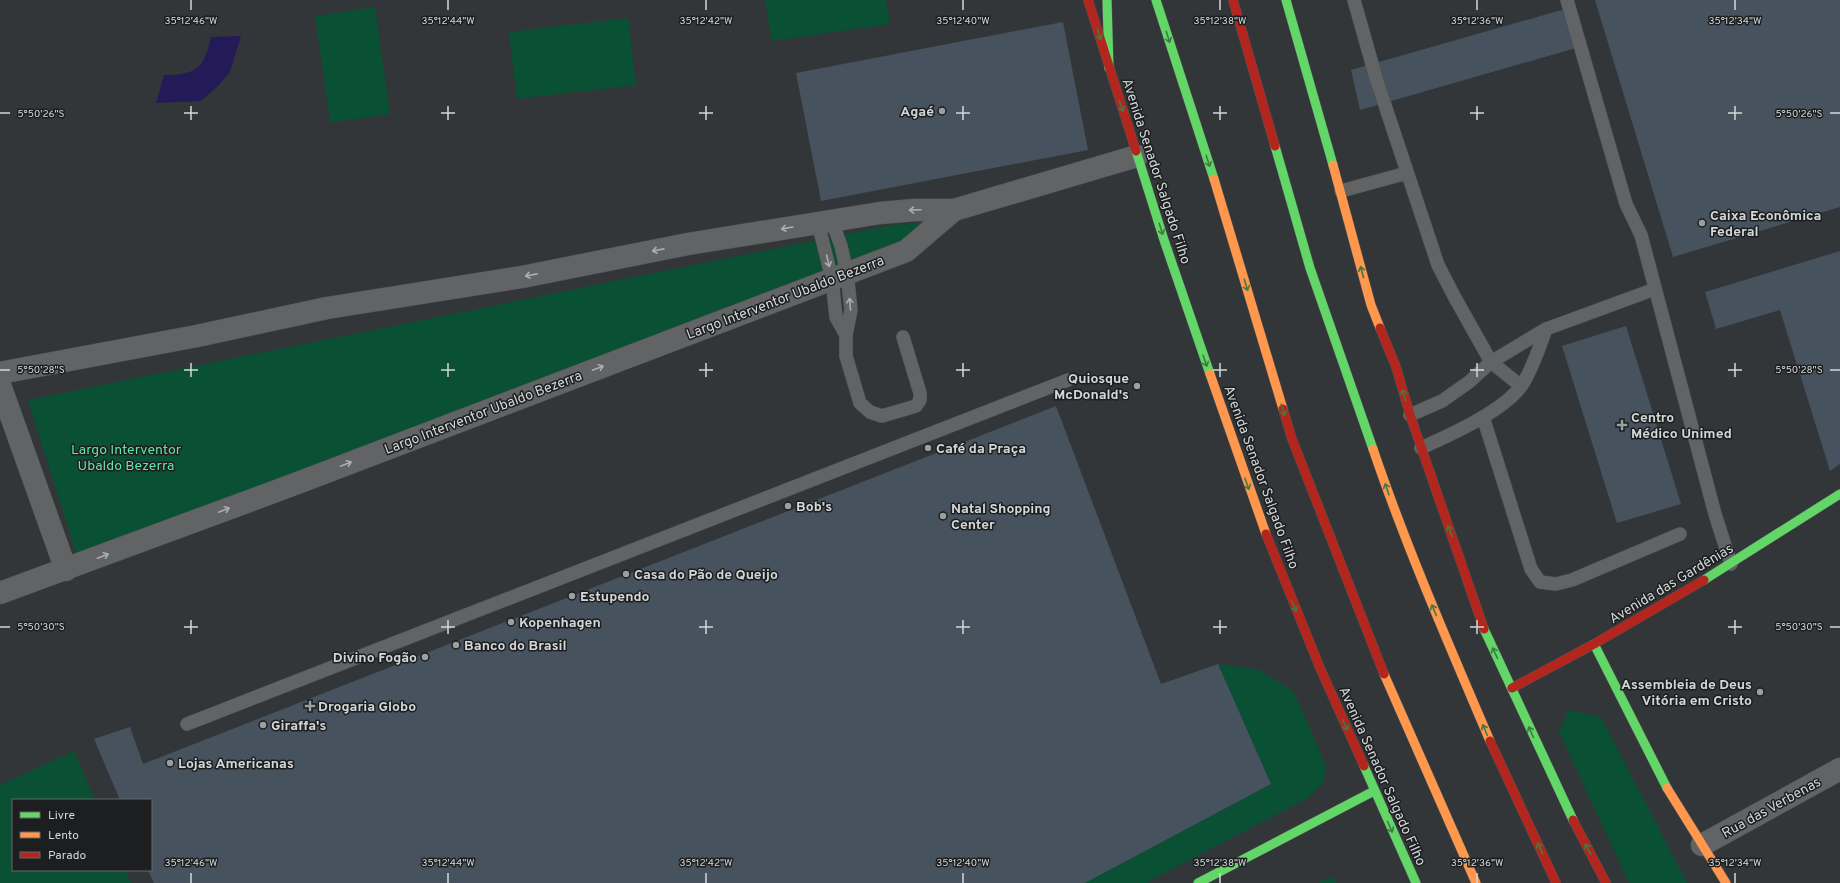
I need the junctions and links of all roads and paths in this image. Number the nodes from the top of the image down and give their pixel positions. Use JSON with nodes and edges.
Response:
{"nodes":[{"id":1,"x":1088,"y":0,"type":"edge"},
{"id":2,"x":1108,"y":0,"type":"edge"},
{"id":3,"x":1156,"y":0,"type":"edge"},
{"id":4,"x":1233,"y":0,"type":"edge"},
{"id":5,"x":1286,"y":0,"type":"edge"},
{"id":6,"x":1354,"y":0,"type":"edge"},
{"id":7,"x":1567,"y":0,"type":"edge"},
{"id":8,"x":1109,"y":68,"type":"junction"},
{"id":9,"x":1138,"y":156,"type":"junction"},
{"id":10,"x":1407,"y":172,"type":"junction"},
{"id":11,"x":1341,"y":191,"type":"junction"},
{"id":12,"x":954,"y":210,"type":"junction"},
{"id":13,"x":825,"y":222,"type":"junction"},
{"id":14,"x":840,"y":276,"type":"junction"},
{"id":15,"x":1655,"y":289,"type":"junction"},
{"id":16,"x":1546,"y":329,"type":"junction"},
{"id":17,"x":903,"y":337,"type":"dead end"},
{"id":18,"x":1491,"y":362,"type":"junction"},
{"id":19,"x":0,"y":373,"type":"edge"},
{"id":20,"x":1068,"y":380,"type":"dead end"},
{"id":21,"x":0,"y":385,"type":"edge"},
{"id":22,"x":1521,"y":386,"type":"junction"},
{"id":23,"x":1410,"y":415,"type":"junction"},
{"id":24,"x":1483,"y":417,"type":"junction"},
{"id":25,"x":1421,"y":448,"type":"junction"},
{"id":26,"x":1840,"y":494,"type":"edge"},
{"id":27,"x":1680,"y":534,"type":"dead end"},
{"id":28,"x":1732,"y":564,"type":"junction"},
{"id":29,"x":66,"y":570,"type":"junction"},
{"id":30,"x":0,"y":593,"type":"edge"},
{"id":31,"x":1594,"y":644,"type":"junction"},
{"id":32,"x":1512,"y":688,"type":"junction"},
{"id":33,"x":187,"y":724,"type":"dead end"},
{"id":34,"x":1840,"y":769,"type":"edge"},
{"id":35,"x":1374,"y":791,"type":"junction"},
{"id":36,"x":1702,"y":845,"type":"junction"},
{"id":37,"x":1198,"y":883,"type":"edge"},
{"id":38,"x":1416,"y":883,"type":"edge"},
{"id":39,"x":1476,"y":883,"type":"edge"},
{"id":40,"x":1556,"y":883,"type":"edge"},
{"id":41,"x":1606,"y":883,"type":"edge"},
{"id":42,"x":1726,"y":883,"type":"edge"}],
"edges":[{"from":1,"to":8,"type":"main road","name":"Avenida Senador Salgado Filho","one_way":true},
{"from":2,"to":8,"type":"main road"},
{"from":3,"to":39,"type":"main road","one_way":true},
{"from":40,"to":4,"type":"main road","one_way":true},
{"from":5,"to":11,"type":"main road"},
{"from":6,"to":10,"type":"lane"},
{"from":7,"to":15,"type":"lane"},
{"from":8,"to":9,"type":"main road","name":"Avenida Senador Salgado Filho","one_way":true},
{"from":9,"to":12,"type":"street","name":"Largo Interventor Ubaldo Bezerra"},
{"from":9,"to":35,"type":"main road","name":"Avenida Senador Salgado Filho","one_way":true},
{"from":10,"to":11,"type":"lane"},
{"from":10,"to":18,"type":"lane"},
{"from":23,"to":11,"type":"main road","one_way":true},
{"from":12,"to":13,"type":"street","name":"Largo Interventor Ubaldo Bezerra","one_way":true},
{"from":12,"to":14,"type":"street","name":"Largo Interventor Ubaldo Bezerra"},
{"from":13,"to":14,"type":"lane"},
{"from":13,"to":19,"type":"street","name":"Largo Interventor Ubaldo Bezerra","one_way":true},
{"from":14,"to":17,"type":"lane"},
{"from":29,"to":14,"type":"street","name":"Largo Interventor Ubaldo Bezerra","one_way":true},
{"from":15,"to":16,"type":"lane"},
{"from":15,"to":28,"type":"lane"},
{"from":16,"to":18,"type":"lane"},
{"from":16,"to":22,"type":"lane"},
{"from":18,"to":22,"type":"lane"},
{"from":18,"to":23,"type":"lane"},
{"from":20,"to":33,"type":"lane"},
{"from":21,"to":29,"type":"street"},
{"from":22,"to":24,"type":"lane"},
{"from":23,"to":25,"type":"main road"},
{"from":24,"to":25,"type":"lane"},
{"from":24,"to":27,"type":"lane"},
{"from":32,"to":25,"type":"main road","one_way":true},
{"from":26,"to":28,"type":"main road","name":"Avenida das Gardênias"},
{"from":28,"to":31,"type":"main road","name":"Avenida das Gardênias"},
{"from":29,"to":30,"type":"street","name":"Largo Interventor Ubaldo Bezerra"},
{"from":31,"to":32,"type":"main road","name":"Avenida das Gardênias"},
{"from":31,"to":36,"type":"main road"},
{"from":41,"to":32,"type":"main road","one_way":true},
{"from":34,"to":36,"type":"street","name":"Rua das Verbenas"},
{"from":35,"to":37,"type":"main road"},
{"from":35,"to":38,"type":"main road","name":"Avenida Senador Salgado Filho","one_way":true},
{"from":36,"to":42,"type":"main road"}]}
